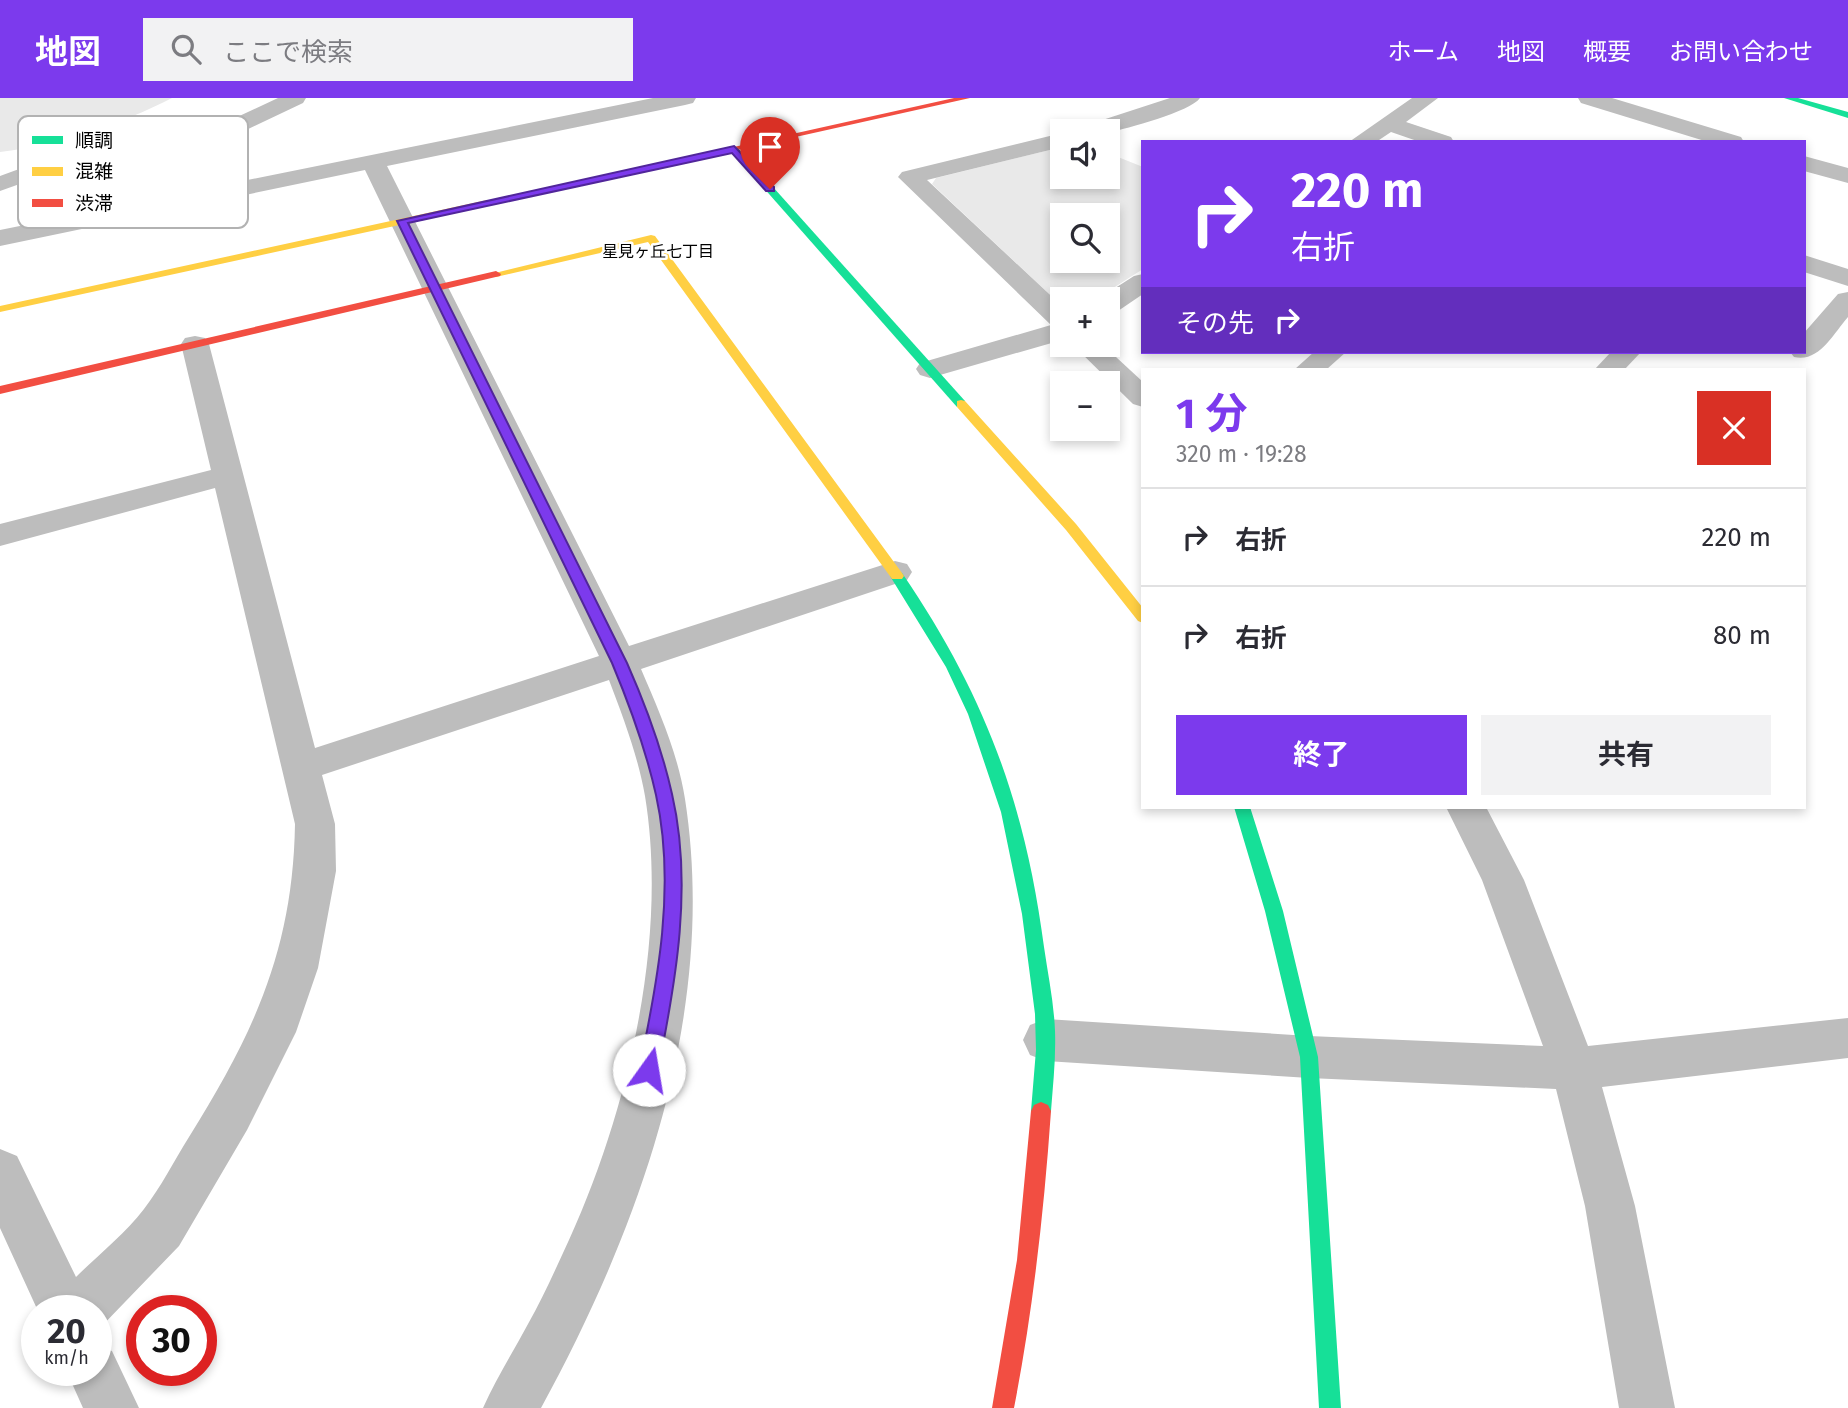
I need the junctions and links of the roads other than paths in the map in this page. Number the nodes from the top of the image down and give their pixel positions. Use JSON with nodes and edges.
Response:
{"nodes":[{"id":1,"x":295,"y":98,"type":"edge"},
{"id":2,"x":685,"y":98,"type":"edge"},
{"id":3,"x":967,"y":98,"type":"edge"},
{"id":4,"x":1189,"y":98,"type":"edge"},
{"id":5,"x":1427,"y":98,"type":"edge"},
{"id":6,"x":1589,"y":98,"type":"edge"},
{"id":7,"x":1787,"y":98,"type":"edge"},
{"id":8,"x":1848,"y":114,"type":"edge"},
{"id":9,"x":248,"y":122,"type":"edge"},
{"id":10,"x":1120,"y":122,"type":"edge"},
{"id":11,"x":1388,"y":123,"type":"junction"},
{"id":12,"x":1363,"y":140,"type":"edge"},
{"id":13,"x":1437,"y":140,"type":"edge"},
{"id":14,"x":1726,"y":140,"type":"edge"},
{"id":15,"x":1050,"y":142,"type":"edge"},
{"id":16,"x":734,"y":149,"type":"junction"},
{"id":17,"x":373,"y":162,"type":"junction"},
{"id":18,"x":1806,"y":164,"type":"edge"},
{"id":19,"x":1848,"y":176,"type":"edge"},
{"id":20,"x":18,"y":177,"type":"edge"},
{"id":21,"x":0,"y":184,"type":"edge"},
{"id":22,"x":248,"y":187,"type":"edge"},
{"id":23,"x":402,"y":221,"type":"junction"},
{"id":24,"x":49,"y":228,"type":"edge"},
{"id":25,"x":0,"y":238,"type":"edge"},
{"id":26,"x":1806,"y":264,"type":"edge"},
{"id":27,"x":1848,"y":278,"type":"edge"},
{"id":28,"x":1141,"y":283,"type":"edge"},
{"id":29,"x":433,"y":288,"type":"junction"},
{"id":30,"x":1120,"y":297,"type":"edge"},
{"id":31,"x":1848,"y":300,"type":"edge"},
{"id":32,"x":0,"y":309,"type":"edge"},
{"id":33,"x":1050,"y":310,"type":"edge"},
{"id":34,"x":1050,"y":334,"type":"edge"},
{"id":35,"x":195,"y":344,"type":"junction"},
{"id":36,"x":1806,"y":349,"type":"edge"},
{"id":37,"x":1329,"y":354,"type":"edge"},
{"id":38,"x":1625,"y":354,"type":"edge"},
{"id":39,"x":1801,"y":354,"type":"edge"},
{"id":40,"x":1100,"y":357,"type":"edge"},
{"id":41,"x":1310,"y":368,"type":"edge"},
{"id":42,"x":1610,"y":368,"type":"edge"},
{"id":43,"x":1789,"y":368,"type":"edge"},
{"id":44,"x":930,"y":369,"type":"junction"},
{"id":45,"x":0,"y":390,"type":"edge"},
{"id":46,"x":1141,"y":396,"type":"edge"},
{"id":47,"x":228,"y":475,"type":"junction"},
{"id":48,"x":0,"y":536,"type":"edge"},
{"id":49,"x":895,"y":572,"type":"junction"},
{"id":50,"x":1141,"y":616,"type":"edge"},
{"id":51,"x":620,"y":663,"type":"junction"},
{"id":52,"x":302,"y":767,"type":"junction"},
{"id":53,"x":1243,"y":809,"type":"edge"},
{"id":54,"x":1467,"y":809,"type":"edge"},
{"id":55,"x":1848,"y":1038,"type":"edge"},
{"id":56,"x":1046,"y":1040,"type":"junction"},
{"id":57,"x":1309,"y":1057,"type":"junction"},
{"id":58,"x":1574,"y":1069,"type":"junction"},
{"id":59,"x":0,"y":1173,"type":"edge"},
{"id":60,"x":57,"y":1295,"type":"edge"},
{"id":61,"x":95,"y":1295,"type":"edge"},
{"id":62,"x":101,"y":1386,"type":"edge"},
{"id":63,"x":111,"y":1408,"type":"edge"},
{"id":64,"x":511,"y":1408,"type":"edge"},
{"id":65,"x":1003,"y":1408,"type":"edge"},
{"id":66,"x":1330,"y":1408,"type":"edge"},
{"id":67,"x":1647,"y":1408,"type":"edge"}],
"edges":[{"from":1,"to":9,"type":"street"},
{"from":2,"to":17,"type":"street"},
{"from":3,"to":16,"type":"main road"},
{"from":4,"to":10,"type":"street"},
{"from":5,"to":11,"type":"street"},
{"from":6,"to":14,"type":"street"},
{"from":7,"to":8,"type":"main road"},
{"from":11,"to":12,"type":"street"},
{"from":11,"to":13,"type":"street"},
{"from":15,"to":33,"type":"street"},
{"from":16,"to":23,"type":"main road"},
{"from":16,"to":44,"type":"main road"},
{"from":17,"to":22,"type":"street"},
{"from":17,"to":23,"type":"street"},
{"from":18,"to":19,"type":"street"},
{"from":20,"to":21,"type":"street"},
{"from":23,"to":29,"type":"street"},
{"from":23,"to":32,"type":"main road"},
{"from":24,"to":25,"type":"street"},
{"from":26,"to":27,"type":"street"},
{"from":28,"to":30,"type":"street"},
{"from":29,"to":35,"type":"main road"},
{"from":29,"to":49,"type":"main road"},
{"from":29,"to":51,"type":"street"},
{"from":31,"to":36,"type":"street"},
{"from":34,"to":44,"type":"street"},
{"from":35,"to":45,"type":"main road"},
{"from":35,"to":47,"type":"street"},
{"from":37,"to":41,"type":"street"},
{"from":38,"to":42,"type":"street"},
{"from":39,"to":43,"type":"street"},
{"from":40,"to":46,"type":"street"},
{"from":44,"to":50,"type":"main road"},
{"from":47,"to":48,"type":"street"},
{"from":47,"to":52,"type":"street"},
{"from":49,"to":51,"type":"street"},
{"from":49,"to":56,"type":"main road"},
{"from":51,"to":52,"type":"street"},
{"from":51,"to":64,"type":"street"},
{"from":52,"to":61,"type":"street"},
{"from":53,"to":57,"type":"main road"},
{"from":54,"to":58,"type":"street"},
{"from":55,"to":58,"type":"street"},
{"from":56,"to":57,"type":"street"},
{"from":56,"to":65,"type":"main road"},
{"from":57,"to":58,"type":"street"},
{"from":57,"to":66,"type":"main road"},
{"from":58,"to":67,"type":"street"},
{"from":59,"to":60,"type":"street"},
{"from":62,"to":63,"type":"street"}]}
